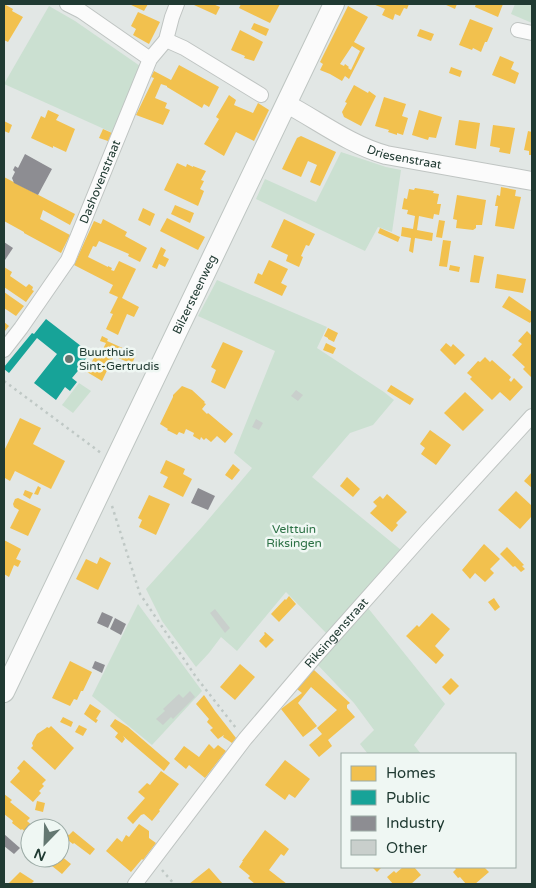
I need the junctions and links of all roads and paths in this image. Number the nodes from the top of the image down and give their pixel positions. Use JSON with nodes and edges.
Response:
{"nodes":[{"id":1,"x":67,"y":4,"type":"edge"},
{"id":2,"x":177,"y":4,"type":"edge"},
{"id":3,"x":334,"y":4,"type":"edge"},
{"id":4,"x":82,"y":8,"type":"edge"},
{"id":5,"x":518,"y":30,"type":"dead end"},
{"id":6,"x":532,"y":33,"type":"edge"},
{"id":7,"x":166,"y":40,"type":"junction"},
{"id":8,"x":150,"y":59,"type":"junction"},
{"id":9,"x":261,"y":95,"type":"dead end"},
{"id":10,"x":287,"y":104,"type":"junction"},
{"id":11,"x":532,"y":181,"type":"edge"},
{"id":12,"x":4,"y":350,"type":"edge"},
{"id":13,"x":4,"y":381,"type":"edge"},
{"id":14,"x":532,"y":416,"type":"edge"},
{"id":15,"x":115,"y":463,"type":"junction"},
{"id":16,"x":101,"y":490,"type":"junction"},
{"id":17,"x":4,"y":692,"type":"edge"},
{"id":18,"x":245,"y":739,"type":"junction"},
{"id":19,"x":154,"y":861,"type":"junction"},
{"id":20,"x":135,"y":884,"type":"edge"},
{"id":21,"x":174,"y":884,"type":"edge"}],
"edges":[{"from":1,"to":4,"type":"street"},
{"from":2,"to":7,"type":"street","name":"Dashovenstraat"},
{"from":3,"to":10,"type":"main road","name":"Bilzersteenweg"},
{"from":4,"to":8,"type":"street"},
{"from":5,"to":6,"type":"street"},
{"from":7,"to":8,"type":"street","name":"Dashovenstraat"},
{"from":7,"to":9,"type":"street"},
{"from":8,"to":12,"type":"street","name":"Dashovenstraat"},
{"from":10,"to":11,"type":"street","name":"Driesenstraat"},
{"from":10,"to":15,"type":"main road","name":"Bilzersteenweg"},
{"from":13,"to":15,"type":"path"},
{"from":14,"to":18,"type":"street","name":"Riksingenstraat"},
{"from":15,"to":16,"type":"main road","name":"Bilzersteenweg"},
{"from":16,"to":17,"type":"main road","name":"Bilzersteenweg"},
{"from":16,"to":18,"type":"path"},
{"from":18,"to":19,"type":"street","name":"Riksingenstraat"},
{"from":19,"to":20,"type":"street","name":"Riksingenstraat"},
{"from":19,"to":21,"type":"path"}]}
